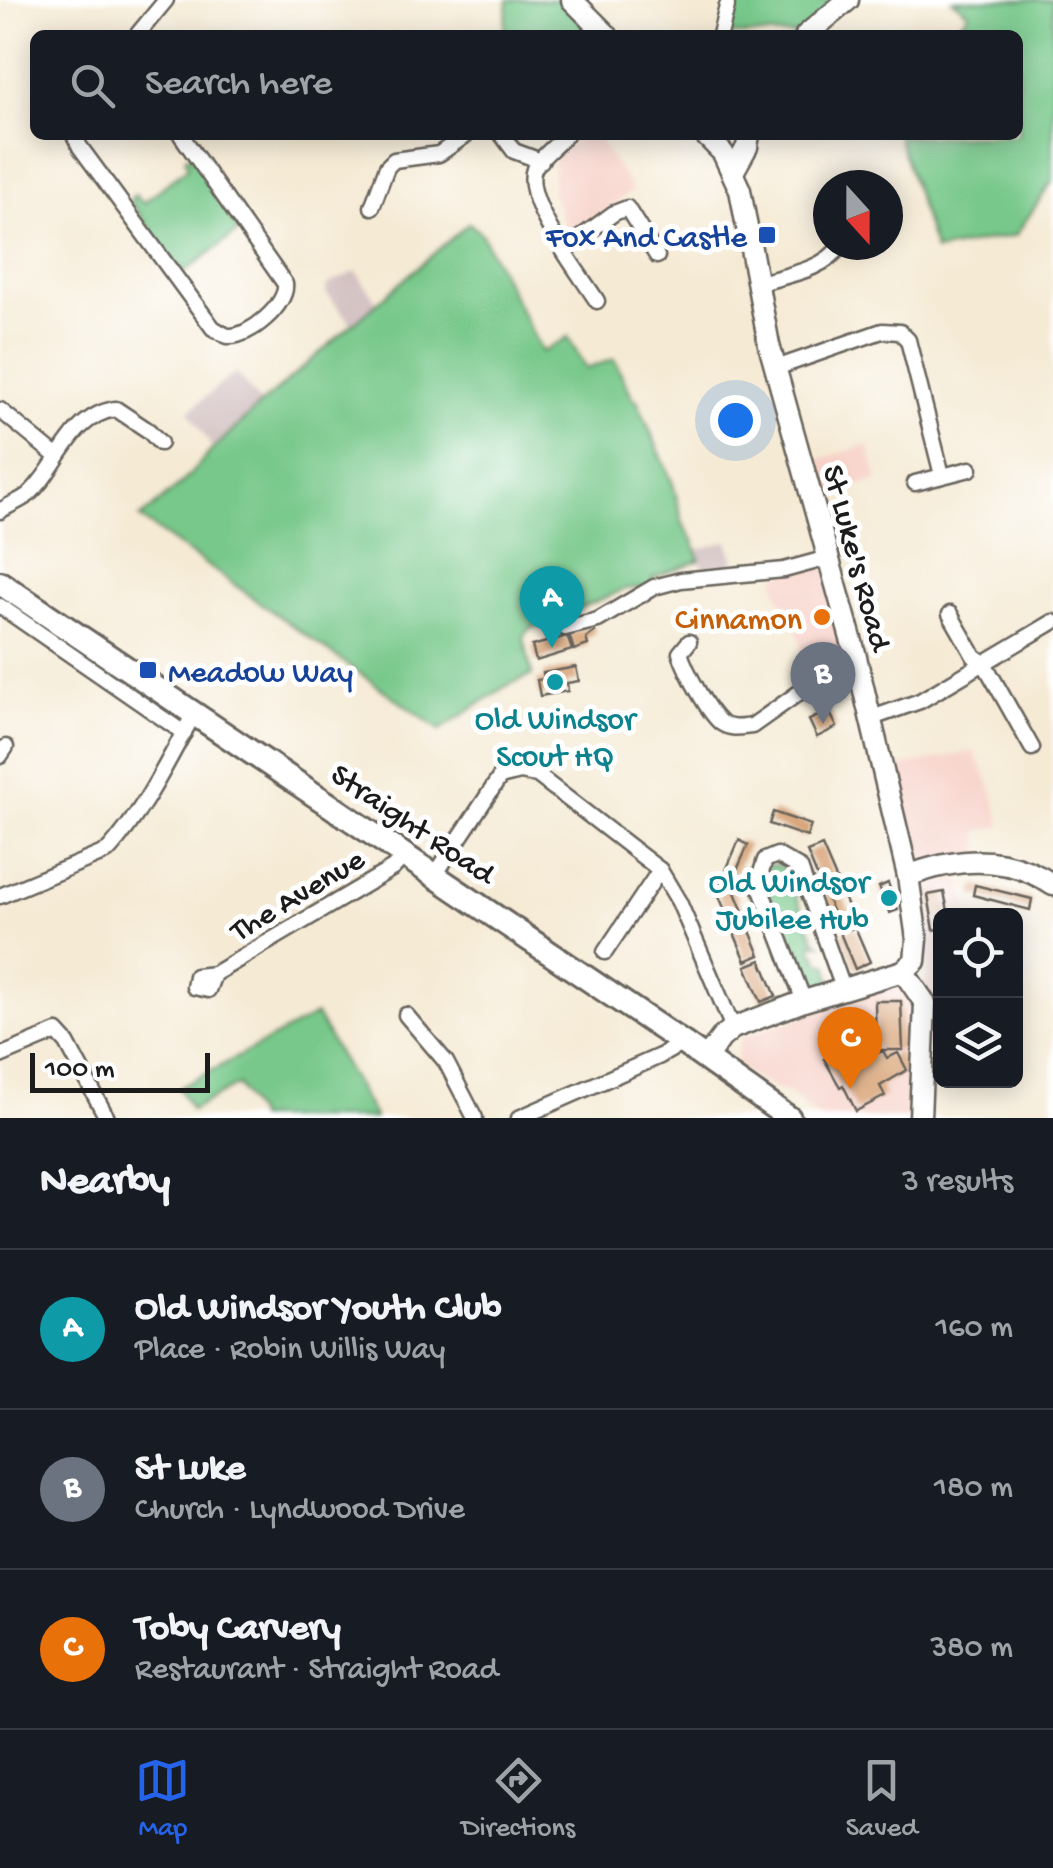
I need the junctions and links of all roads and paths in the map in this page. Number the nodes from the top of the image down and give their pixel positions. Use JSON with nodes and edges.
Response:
{"nodes":[{"id":1,"x":572,"y":0,"type":"edge"},
{"id":2,"x":848,"y":0,"type":"edge"},
{"id":3,"x":159,"y":3,"type":"edge"},
{"id":4,"x":727,"y":6,"type":"dead end"},
{"id":5,"x":140,"y":30,"type":"edge"},
{"id":6,"x":602,"y":30,"type":"edge"},
{"id":7,"x":721,"y":30,"type":"edge"},
{"id":8,"x":814,"y":30,"type":"edge"},
{"id":9,"x":76,"y":140,"type":"edge"},
{"id":10,"x":184,"y":140,"type":"edge"},
{"id":11,"x":459,"y":140,"type":"edge"},
{"id":12,"x":506,"y":140,"type":"edge"},
{"id":13,"x":561,"y":140,"type":"edge"},
{"id":14,"x":710,"y":140,"type":"edge"},
{"id":15,"x":748,"y":140,"type":"edge"},
{"id":16,"x":542,"y":161,"type":"junction"},
{"id":17,"x":733,"y":172,"type":"junction"},
{"id":18,"x":372,"y":207,"type":"dead end"},
{"id":19,"x":565,"y":249,"type":"junction"},
{"id":20,"x":657,"y":256,"type":"dead end"},
{"id":21,"x":827,"y":260,"type":"edge"},
{"id":22,"x":757,"y":284,"type":"junction"},
{"id":23,"x":597,"y":301,"type":"dead end"},
{"id":24,"x":776,"y":368,"type":"junction"},
{"id":25,"x":0,"y":410,"type":"edge"},
{"id":26,"x":160,"y":444,"type":"dead end"},
{"id":27,"x":56,"y":456,"type":"junction"},
{"id":28,"x":970,"y":469,"type":"dead end"},
{"id":29,"x":942,"y":475,"type":"junction"},
{"id":30,"x":915,"y":483,"type":"dead end"},
{"id":31,"x":0,"y":510,"type":"edge"},
{"id":32,"x":828,"y":558,"type":"junction"},
{"id":33,"x":0,"y":583,"type":"edge"},
{"id":34,"x":0,"y":606,"type":"edge"},
{"id":35,"x":950,"y":614,"type":"dead end"},
{"id":36,"x":1053,"y":622,"type":"edge"},
{"id":37,"x":565,"y":628,"type":"dead end"},
{"id":38,"x":689,"y":642,"type":"dead end"},
{"id":39,"x":855,"y":654,"type":"junction"},
{"id":40,"x":984,"y":663,"type":"junction"},
{"id":41,"x":872,"y":718,"type":"junction"},
{"id":42,"x":189,"y":723,"type":"junction"},
{"id":43,"x":1032,"y":748,"type":"dead end"},
{"id":44,"x":404,"y":856,"type":"junction"},
{"id":45,"x":660,"y":870,"type":"junction"},
{"id":46,"x":435,"y":875,"type":"junction"},
{"id":47,"x":908,"y":876,"type":"junction"},
{"id":48,"x":1053,"y":885,"type":"edge"},
{"id":49,"x":0,"y":896,"type":"edge"},
{"id":50,"x":605,"y":952,"type":"dead end"},
{"id":51,"x":909,"y":966,"type":"junction"},
{"id":52,"x":214,"y":974,"type":"dead end"},
{"id":53,"x":842,"y":988,"type":"junction"},
{"id":54,"x":804,"y":1001,"type":"junction"},
{"id":55,"x":406,"y":1015,"type":"dead end"},
{"id":56,"x":733,"y":1028,"type":"junction"},
{"id":57,"x":683,"y":1042,"type":"junction"},
{"id":58,"x":0,"y":1056,"type":"edge"},
{"id":59,"x":706,"y":1059,"type":"junction"},
{"id":60,"x":107,"y":1118,"type":"edge"},
{"id":61,"x":475,"y":1118,"type":"edge"},
{"id":62,"x":519,"y":1118,"type":"edge"},
{"id":63,"x":789,"y":1118,"type":"edge"},
{"id":64,"x":920,"y":1118,"type":"edge"}],
"edges":[{"from":1,"to":6,"type":"main road"},
{"from":2,"to":8,"type":"main road"},
{"from":3,"to":5,"type":"street"},
{"from":4,"to":7,"type":"street"},
{"from":9,"to":10,"type":"street"},
{"from":11,"to":18,"type":"street"},
{"from":12,"to":16,"type":"street"},
{"from":13,"to":16,"type":"street"},
{"from":14,"to":17,"type":"main road"},
{"from":15,"to":17,"type":"main road"},
{"from":16,"to":19,"type":"street"},
{"from":17,"to":22,"type":"main road","name":"St Luke's Road"},
{"from":19,"to":20,"type":"street"},
{"from":19,"to":23,"type":"street"},
{"from":21,"to":22,"type":"street"},
{"from":22,"to":24,"type":"main road","name":"St Luke's Road"},
{"from":24,"to":29,"type":"street"},
{"from":24,"to":32,"type":"main road","name":"St Luke's Road"},
{"from":25,"to":27,"type":"street"},
{"from":26,"to":27,"type":"street"},
{"from":27,"to":31,"type":"street"},
{"from":28,"to":29,"type":"street"},
{"from":29,"to":30,"type":"street"},
{"from":32,"to":37,"type":"street"},
{"from":32,"to":39,"type":"main road","name":"St Luke's Road"},
{"from":33,"to":42,"type":"main road","name":"Straight Road"},
{"from":34,"to":42,"type":"street"},
{"from":35,"to":40,"type":"street"},
{"from":36,"to":40,"type":"street"},
{"from":38,"to":39,"type":"street"},
{"from":39,"to":41,"type":"main road","name":"St Luke's Road"},
{"from":40,"to":41,"type":"street"},
{"from":40,"to":43,"type":"street"},
{"from":41,"to":47,"type":"main road","name":"St Luke's Road"},
{"from":42,"to":44,"type":"main road","name":"Straight Road"},
{"from":42,"to":49,"type":"street"},
{"from":44,"to":46,"type":"main road","name":"Straight Road"},
{"from":44,"to":52,"type":"street","name":"The Avenue"},
{"from":45,"to":46,"type":"street"},
{"from":45,"to":50,"type":"street"},
{"from":45,"to":56,"type":"street"},
{"from":46,"to":57,"type":"main road","name":"Straight Road"},
{"from":47,"to":48,"type":"main road"},
{"from":47,"to":51,"type":"main road","name":"St Luke's Road"},
{"from":51,"to":53,"type":"main road"},
{"from":51,"to":64,"type":"main road","name":"St Luke's Road"},
{"from":53,"to":54,"type":"main road"},
{"from":53,"to":54,"type":"street"},
{"from":54,"to":56,"type":"main road"},
{"from":55,"to":61,"type":"street"},
{"from":56,"to":59,"type":"main road"},
{"from":57,"to":59,"type":"main road","name":"Straight Road"},
{"from":57,"to":62,"type":"street"},
{"from":58,"to":60,"type":"street"},
{"from":59,"to":63,"type":"main road","name":"Straight Road"}]}
